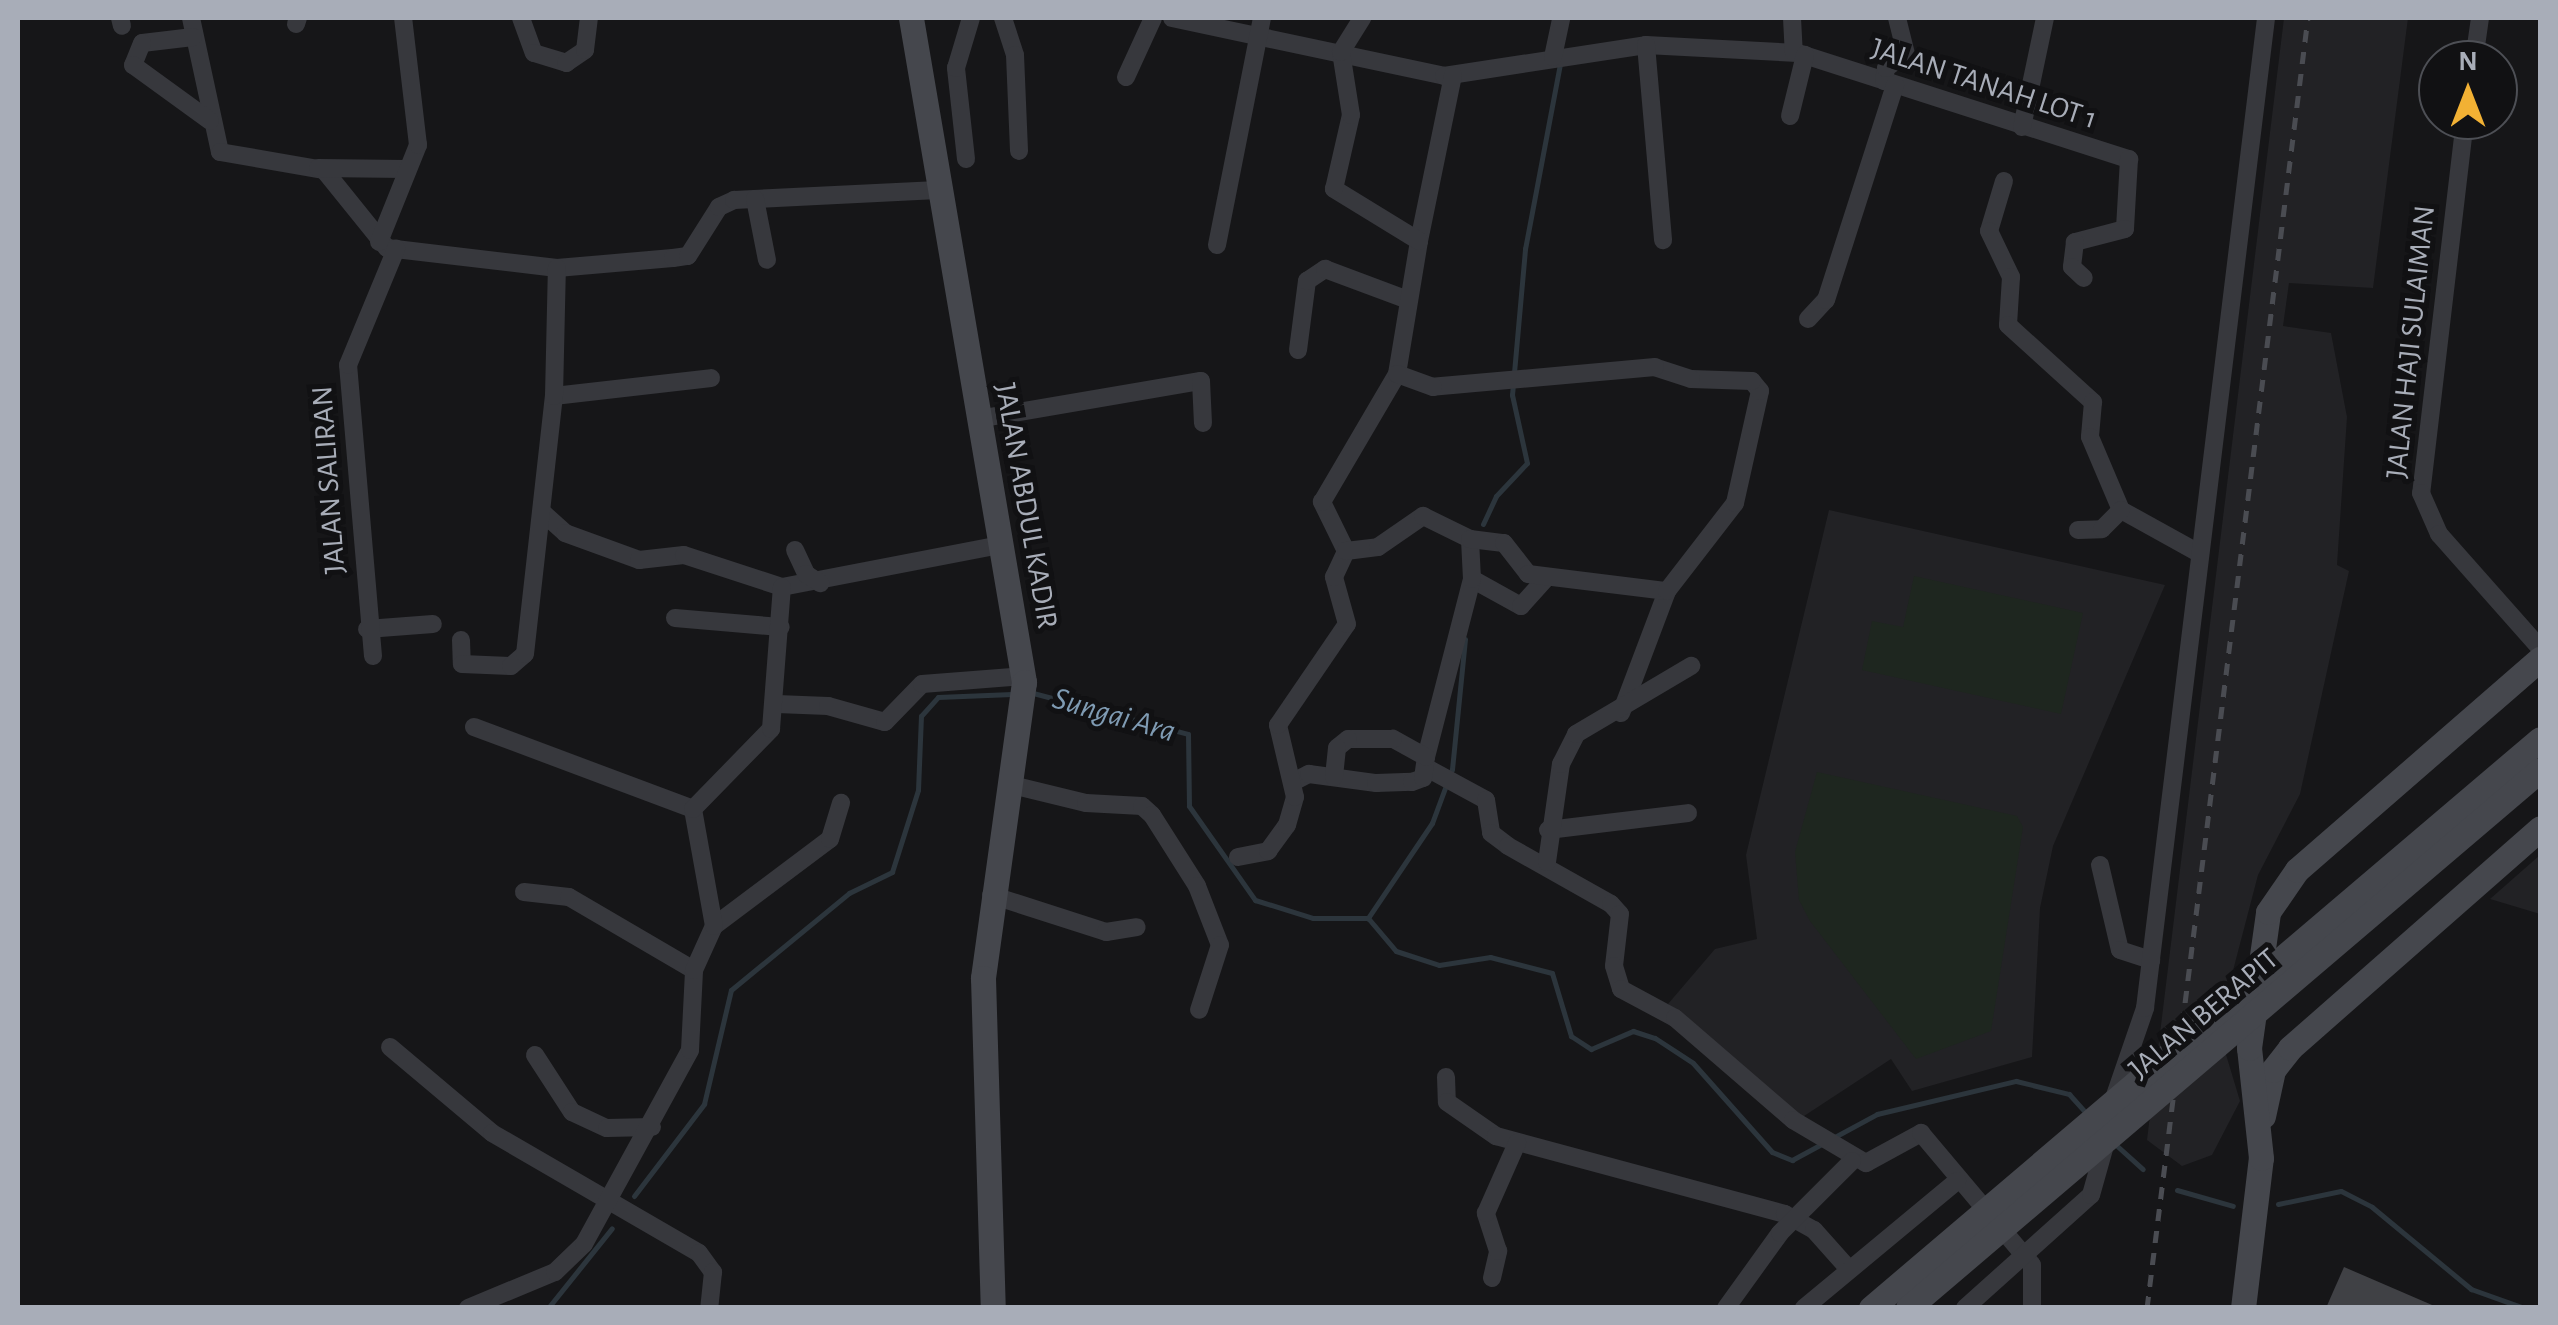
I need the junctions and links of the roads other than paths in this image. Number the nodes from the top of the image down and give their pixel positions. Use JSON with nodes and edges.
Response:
{"nodes":[{"id":1,"x":191,"y":18,"type":"edge"},
{"id":2,"x":403,"y":18,"type":"edge"},
{"id":3,"x":521,"y":18,"type":"edge"},
{"id":4,"x":589,"y":18,"type":"edge"},
{"id":5,"x":912,"y":18,"type":"edge"},
{"id":6,"x":971,"y":18,"type":"edge"},
{"id":7,"x":1003,"y":18,"type":"edge"},
{"id":8,"x":1154,"y":18,"type":"edge"},
{"id":9,"x":1174,"y":18,"type":"edge"},
{"id":10,"x":1262,"y":18,"type":"edge"},
{"id":11,"x":1362,"y":18,"type":"edge"},
{"id":12,"x":1561,"y":18,"type":"edge"},
{"id":13,"x":1792,"y":18,"type":"edge"},
{"id":14,"x":1897,"y":18,"type":"edge"},
{"id":15,"x":2045,"y":18,"type":"edge"},
{"id":16,"x":2266,"y":18,"type":"edge"},
{"id":17,"x":193,"y":37,"type":"junction"},
{"id":18,"x":1258,"y":37,"type":"junction"},
{"id":19,"x":1646,"y":45,"type":"junction"},
{"id":20,"x":1341,"y":52,"type":"junction"},
{"id":21,"x":1799,"y":54,"type":"junction"},
{"id":22,"x":1553,"y":57,"type":"junction"},
{"id":23,"x":1453,"y":75,"type":"junction"},
{"id":24,"x":1126,"y":77,"type":"dead end"},
{"id":25,"x":1890,"y":83,"type":"junction"},
{"id":26,"x":1790,"y":116,"type":"dead end"},
{"id":27,"x":210,"y":122,"type":"junction"},
{"id":28,"x":2022,"y":127,"type":"junction"},
{"id":29,"x":2464,"y":140,"type":"edge"},
{"id":30,"x":1019,"y":150,"type":"dead end"},
{"id":31,"x":966,"y":159,"type":"dead end"},
{"id":32,"x":318,"y":168,"type":"junction"},
{"id":33,"x":406,"y":169,"type":"junction"},
{"id":34,"x":2004,"y":181,"type":"dead end"},
{"id":35,"x":938,"y":190,"type":"junction"},
{"id":36,"x":754,"y":199,"type":"junction"},
{"id":37,"x":1663,"y":240,"type":"dead end"},
{"id":38,"x":1419,"y":241,"type":"junction"},
{"id":39,"x":388,"y":245,"type":"junction"},
{"id":40,"x":1218,"y":245,"type":"dead end"},
{"id":41,"x":767,"y":260,"type":"dead end"},
{"id":42,"x":557,"y":268,"type":"junction"},
{"id":43,"x":2084,"y":278,"type":"dead end"},
{"id":44,"x":1408,"y":300,"type":"junction"},
{"id":45,"x":1808,"y":319,"type":"dead end"},
{"id":46,"x":1298,"y":350,"type":"dead end"},
{"id":47,"x":1397,"y":374,"type":"junction"},
{"id":48,"x":711,"y":378,"type":"dead end"},
{"id":49,"x":554,"y":396,"type":"junction"},
{"id":50,"x":978,"y":419,"type":"junction"},
{"id":51,"x":1203,"y":424,"type":"dead end"},
{"id":52,"x":2121,"y":510,"type":"junction"},
{"id":53,"x":542,"y":512,"type":"junction"},
{"id":54,"x":2078,"y":530,"type":"dead end"},
{"id":55,"x":1470,"y":539,"type":"junction"},
{"id":56,"x":1000,"y":545,"type":"junction"},
{"id":57,"x":795,"y":550,"type":"dead end"},
{"id":58,"x":2196,"y":551,"type":"junction"},
{"id":59,"x":1346,"y":552,"type":"junction"},
{"id":60,"x":1472,"y":579,"type":"junction"},
{"id":61,"x":1545,"y":580,"type":"junction"},
{"id":62,"x":820,"y":582,"type":"junction"},
{"id":63,"x":782,"y":587,"type":"junction"},
{"id":64,"x":1668,"y":591,"type":"junction"},
{"id":65,"x":675,"y":618,"type":"dead end"},
{"id":66,"x":433,"y":624,"type":"dead end"},
{"id":67,"x":780,"y":627,"type":"junction"},
{"id":68,"x":367,"y":628,"type":"junction"},
{"id":69,"x":460,"y":640,"type":"dead end"},
{"id":70,"x":2540,"y":648,"type":"edge"},
{"id":71,"x":373,"y":656,"type":"dead end"},
{"id":72,"x":2540,"y":659,"type":"edge"},
{"id":73,"x":1692,"y":666,"type":"dead end"},
{"id":74,"x":1023,"y":688,"type":"junction"},
{"id":75,"x":777,"y":704,"type":"junction"},
{"id":76,"x":1622,"y":713,"type":"junction"},
{"id":77,"x":474,"y":727,"type":"dead end"},
{"id":78,"x":2540,"y":739,"type":"edge"},
{"id":79,"x":1430,"y":766,"type":"junction"},
{"id":80,"x":2540,"y":770,"type":"edge"},
{"id":81,"x":1334,"y":777,"type":"junction"},
{"id":82,"x":1293,"y":782,"type":"junction"},
{"id":83,"x":1012,"y":784,"type":"junction"},
{"id":84,"x":841,"y":803,"type":"dead end"},
{"id":85,"x":693,"y":809,"type":"junction"},
{"id":86,"x":1688,"y":813,"type":"dead end"},
{"id":87,"x":2540,"y":828,"type":"edge"},
{"id":88,"x":1548,"y":830,"type":"junction"},
{"id":89,"x":1238,"y":857,"type":"dead end"},
{"id":90,"x":1546,"y":862,"type":"junction"},
{"id":91,"x":2100,"y":865,"type":"dead end"},
{"id":92,"x":524,"y":892,"type":"dead end"},
{"id":93,"x":990,"y":896,"type":"junction"},
{"id":94,"x":714,"y":926,"type":"junction"},
{"id":95,"x":1136,"y":927,"type":"dead end"},
{"id":96,"x":2150,"y":960,"type":"junction"},
{"id":97,"x":694,"y":970,"type":"junction"},
{"id":98,"x":1199,"y":1010,"type":"dead end"},
{"id":99,"x":2252,"y":1022,"type":"junction"},
{"id":100,"x":390,"y":1047,"type":"dead end"},
{"id":101,"x":2290,"y":1048,"type":"junction"},
{"id":102,"x":535,"y":1055,"type":"dead end"},
{"id":103,"x":1446,"y":1077,"type":"dead end"},
{"id":104,"x":652,"y":1127,"type":"junction"},
{"id":105,"x":2260,"y":1136,"type":"junction"},
{"id":106,"x":1517,"y":1143,"type":"junction"},
{"id":107,"x":1852,"y":1161,"type":"junction"},
{"id":108,"x":1957,"y":1181,"type":"junction"},
{"id":109,"x":610,"y":1200,"type":"junction"},
{"id":110,"x":1800,"y":1221,"type":"junction"},
{"id":111,"x":2022,"y":1256,"type":"junction"},
{"id":112,"x":1847,"y":1268,"type":"junction"},
{"id":113,"x":1492,"y":1278,"type":"dead end"},
{"id":114,"x":468,"y":1308,"type":"edge"},
{"id":115,"x":709,"y":1308,"type":"edge"},
{"id":116,"x":994,"y":1308,"type":"edge"},
{"id":117,"x":1726,"y":1308,"type":"edge"},
{"id":118,"x":1804,"y":1308,"type":"edge"},
{"id":119,"x":1872,"y":1308,"type":"edge"},
{"id":120,"x":1908,"y":1308,"type":"edge"},
{"id":121,"x":1965,"y":1308,"type":"edge"},
{"id":122,"x":2032,"y":1308,"type":"edge"},
{"id":123,"x":2243,"y":1308,"type":"edge"}],
"edges":[{"from":1,"to":17,"type":"street"},
{"from":2,"to":33,"type":"street","name":"JALAN SALIRAN"},
{"from":3,"to":4,"type":"street"},
{"from":5,"to":35,"type":"main road","name":"JALAN ABDUL KADIR"},
{"from":6,"to":31,"type":"street"},
{"from":7,"to":30,"type":"street"},
{"from":8,"to":24,"type":"street"},
{"from":9,"to":18,"type":"street","name":"JALAN TANAH LOT 1"},
{"from":10,"to":18,"type":"street"},
{"from":11,"to":20,"type":"street"},
{"from":12,"to":22,"type":"street"},
{"from":13,"to":21,"type":"street"},
{"from":14,"to":25,"type":"street"},
{"from":15,"to":28,"type":"street"},
{"from":16,"to":58,"type":"street"},
{"from":17,"to":27,"type":"street"},
{"from":17,"to":27,"type":"street"},
{"from":18,"to":20,"type":"street","name":"JALAN TANAH LOT 1"},
{"from":18,"to":40,"type":"street"},
{"from":19,"to":21,"type":"street","name":"JALAN TANAH LOT 1"},
{"from":19,"to":22,"type":"street","name":"JALAN TANAH LOT 1"},
{"from":19,"to":37,"type":"street"},
{"from":20,"to":23,"type":"street","name":"JALAN TANAH LOT 1"},
{"from":20,"to":38,"type":"street"},
{"from":21,"to":25,"type":"street","name":"JALAN TANAH LOT 1"},
{"from":21,"to":26,"type":"street"},
{"from":22,"to":23,"type":"street","name":"JALAN TANAH LOT 1"},
{"from":23,"to":38,"type":"street"},
{"from":25,"to":28,"type":"street","name":"JALAN TANAH LOT 1"},
{"from":25,"to":45,"type":"street"},
{"from":27,"to":32,"type":"street"},
{"from":28,"to":43,"type":"street","name":"JALAN TANAH LOT 1"},
{"from":29,"to":70,"type":"street","name":"JALAN HAJI SULAIMAN"},
{"from":32,"to":33,"type":"street"},
{"from":32,"to":39,"type":"street"},
{"from":33,"to":39,"type":"street","name":"JALAN SALIRAN"},
{"from":34,"to":52,"type":"street"},
{"from":35,"to":36,"type":"street"},
{"from":35,"to":50,"type":"main road","name":"JALAN ABDUL KADIR"},
{"from":36,"to":41,"type":"street"},
{"from":36,"to":42,"type":"street"},
{"from":38,"to":44,"type":"street"},
{"from":39,"to":42,"type":"street"},
{"from":39,"to":68,"type":"street","name":"JALAN SALIRAN"},
{"from":42,"to":49,"type":"street"},
{"from":44,"to":46,"type":"street"},
{"from":44,"to":47,"type":"street"},
{"from":47,"to":59,"type":"street"},
{"from":47,"to":64,"type":"street"},
{"from":48,"to":49,"type":"street"},
{"from":49,"to":53,"type":"street"},
{"from":50,"to":51,"type":"street"},
{"from":50,"to":56,"type":"main road","name":"JALAN ABDUL KADIR"},
{"from":52,"to":54,"type":"street"},
{"from":52,"to":58,"type":"street"},
{"from":53,"to":63,"type":"street"},
{"from":53,"to":69,"type":"street"},
{"from":55,"to":59,"type":"street"},
{"from":55,"to":60,"type":"street"},
{"from":55,"to":61,"type":"street"},
{"from":56,"to":62,"type":"street"},
{"from":56,"to":74,"type":"main road","name":"JALAN ABDUL KADIR"},
{"from":57,"to":62,"type":"street"},
{"from":58,"to":96,"type":"street"},
{"from":59,"to":82,"type":"street"},
{"from":60,"to":61,"type":"street"},
{"from":60,"to":79,"type":"street"},
{"from":61,"to":64,"type":"street"},
{"from":62,"to":63,"type":"street"},
{"from":63,"to":67,"type":"street"},
{"from":64,"to":76,"type":"street"},
{"from":65,"to":67,"type":"street"},
{"from":66,"to":68,"type":"street"},
{"from":67,"to":75,"type":"street"},
{"from":68,"to":71,"type":"street","name":"JALAN SALIRAN"},
{"from":72,"to":99,"type":"main road"},
{"from":73,"to":76,"type":"street"},
{"from":74,"to":75,"type":"street"},
{"from":74,"to":83,"type":"main road","name":"JALAN ABDUL KADIR"},
{"from":75,"to":85,"type":"street"},
{"from":76,"to":88,"type":"street"},
{"from":77,"to":85,"type":"street"},
{"from":78,"to":119,"type":"main road","bridge":true},
{"from":79,"to":81,"type":"street"},
{"from":79,"to":81,"type":"street"},
{"from":79,"to":90,"type":"street"},
{"from":80,"to":120,"type":"main road","name":"JALAN BERAPIT","bridge":true},
{"from":81,"to":82,"type":"street"},
{"from":82,"to":89,"type":"street"},
{"from":83,"to":93,"type":"main road","name":"JALAN ABDUL KADIR"},
{"from":83,"to":98,"type":"street"},
{"from":84,"to":94,"type":"street"},
{"from":85,"to":94,"type":"street"},
{"from":86,"to":88,"type":"street"},
{"from":87,"to":101,"type":"main road"},
{"from":88,"to":90,"type":"street"},
{"from":90,"to":107,"type":"street"},
{"from":91,"to":96,"type":"street"},
{"from":92,"to":97,"type":"street"},
{"from":93,"to":95,"type":"street"},
{"from":93,"to":116,"type":"main road","name":"JALAN ABDUL KADIR"},
{"from":94,"to":97,"type":"street"},
{"from":96,"to":111,"type":"street"},
{"from":97,"to":104,"type":"street"},
{"from":99,"to":101,"type":"main road"},
{"from":99,"to":105,"type":"main road"},
{"from":100,"to":109,"type":"street"},
{"from":101,"to":105,"type":"main road"},
{"from":102,"to":104,"type":"street"},
{"from":103,"to":106,"type":"street"},
{"from":104,"to":109,"type":"street"},
{"from":105,"to":123,"type":"main road"},
{"from":106,"to":110,"type":"street"},
{"from":106,"to":113,"type":"street"},
{"from":107,"to":108,"type":"street"},
{"from":107,"to":110,"type":"street"},
{"from":108,"to":111,"type":"street"},
{"from":108,"to":112,"type":"street"},
{"from":109,"to":114,"type":"street"},
{"from":109,"to":115,"type":"street"},
{"from":110,"to":112,"type":"street"},
{"from":110,"to":117,"type":"street"},
{"from":111,"to":121,"type":"street"},
{"from":111,"to":122,"type":"street"},
{"from":112,"to":118,"type":"street"}]}
